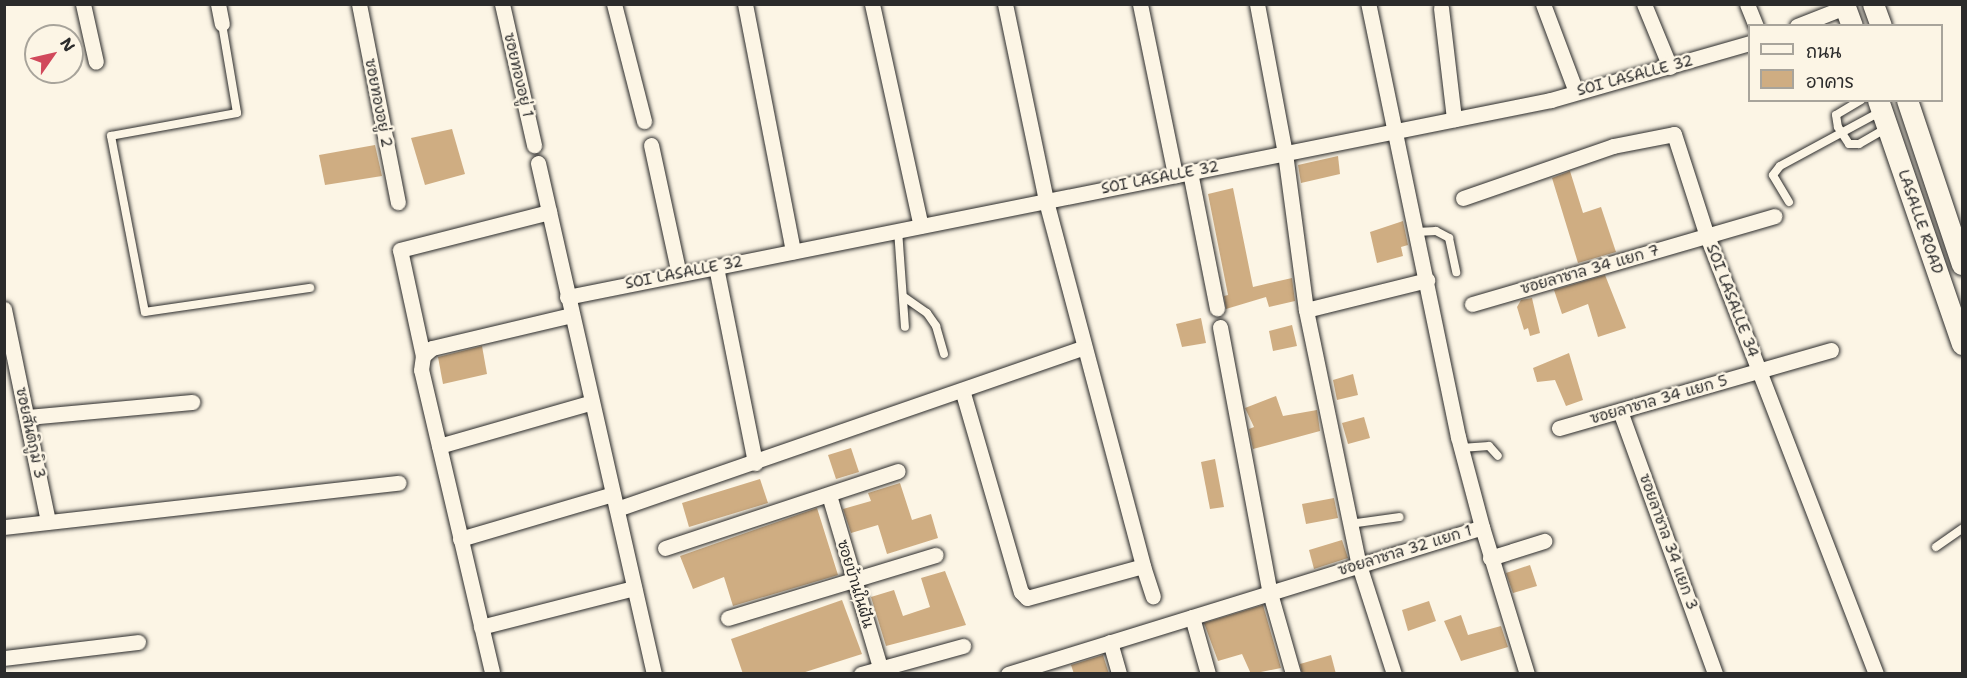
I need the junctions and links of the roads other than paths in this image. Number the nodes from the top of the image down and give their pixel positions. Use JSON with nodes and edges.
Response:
{"nodes":[{"id":1,"x":83,"y":4,"type":"edge"},
{"id":2,"x":218,"y":4,"type":"edge"},
{"id":3,"x":359,"y":4,"type":"edge"},
{"id":4,"x":502,"y":4,"type":"edge"},
{"id":5,"x":614,"y":4,"type":"edge"},
{"id":6,"x":745,"y":4,"type":"edge"},
{"id":7,"x":872,"y":4,"type":"edge"},
{"id":8,"x":1005,"y":4,"type":"edge"},
{"id":9,"x":1140,"y":4,"type":"edge"},
{"id":10,"x":1257,"y":4,"type":"edge"},
{"id":11,"x":1368,"y":4,"type":"edge"},
{"id":12,"x":1543,"y":4,"type":"edge"},
{"id":13,"x":1644,"y":4,"type":"edge"},
{"id":14,"x":1747,"y":4,"type":"edge"},
{"id":15,"x":1873,"y":4,"type":"edge"},
{"id":16,"x":1441,"y":8,"type":"dead end"},
{"id":17,"x":1849,"y":10,"type":"edge"},
{"id":18,"x":222,"y":24,"type":"joint"},
{"id":19,"x":1755,"y":24,"type":"edge"},
{"id":20,"x":1804,"y":24,"type":"edge"},
{"id":21,"x":1880,"y":24,"type":"edge"},
{"id":22,"x":1748,"y":43,"type":"edge"},
{"id":23,"x":96,"y":62,"type":"dead end"},
{"id":24,"x":1670,"y":67,"type":"junction"},
{"id":25,"x":1576,"y":92,"type":"junction"},
{"id":26,"x":1858,"y":102,"type":"edge"},
{"id":27,"x":1908,"y":102,"type":"edge"},
{"id":28,"x":1882,"y":113,"type":"edge"},
{"id":29,"x":1455,"y":119,"type":"junction"},
{"id":30,"x":644,"y":121,"type":"dead end"},
{"id":31,"x":1394,"y":130,"type":"junction"},
{"id":32,"x":1842,"y":134,"type":"junction"},
{"id":33,"x":534,"y":145,"type":"dead end"},
{"id":34,"x":651,"y":146,"type":"dead end"},
{"id":35,"x":1285,"y":153,"type":"junction"},
{"id":36,"x":538,"y":163,"type":"dead end"},
{"id":37,"x":1182,"y":173,"type":"junction"},
{"id":38,"x":1463,"y":198,"type":"dead end"},
{"id":39,"x":1046,"y":201,"type":"junction"},
{"id":40,"x":398,"y":202,"type":"dead end"},
{"id":41,"x":1789,"y":202,"type":"dead end"},
{"id":42,"x":549,"y":212,"type":"junction"},
{"id":43,"x":1774,"y":216,"type":"dead end"},
{"id":44,"x":921,"y":226,"type":"junction"},
{"id":45,"x":898,"y":230,"type":"junction"},
{"id":46,"x":1416,"y":232,"type":"junction"},
{"id":47,"x":1707,"y":236,"type":"junction"},
{"id":48,"x":793,"y":251,"type":"junction"},
{"id":49,"x":1962,"y":264,"type":"edge"},
{"id":50,"x":716,"y":267,"type":"junction"},
{"id":51,"x":1456,"y":272,"type":"dead end"},
{"id":52,"x":679,"y":274,"type":"junction"},
{"id":53,"x":1426,"y":280,"type":"junction"},
{"id":54,"x":310,"y":288,"type":"dead end"},
{"id":55,"x":567,"y":297,"type":"junction"},
{"id":56,"x":904,"y":297,"type":"junction"},
{"id":57,"x":1472,"y":304,"type":"dead end"},
{"id":58,"x":1217,"y":308,"type":"dead end"},
{"id":59,"x":4,"y":309,"type":"edge"},
{"id":60,"x":1306,"y":310,"type":"junction"},
{"id":61,"x":572,"y":315,"type":"junction"},
{"id":62,"x":905,"y":327,"type":"dead end"},
{"id":63,"x":1220,"y":327,"type":"dead end"},
{"id":64,"x":1962,"y":344,"type":"edge"},
{"id":65,"x":1083,"y":348,"type":"junction"},
{"id":66,"x":1831,"y":350,"type":"dead end"},
{"id":67,"x":944,"y":354,"type":"dead end"},
{"id":68,"x":423,"y":356,"type":"junction"},
{"id":69,"x":1760,"y":372,"type":"junction"},
{"id":70,"x":963,"y":393,"type":"junction"},
{"id":71,"x":192,"y":402,"type":"dead end"},
{"id":72,"x":592,"y":402,"type":"junction"},
{"id":73,"x":1620,"y":411,"type":"junction"},
{"id":74,"x":27,"y":417,"type":"junction"},
{"id":75,"x":1559,"y":428,"type":"dead end"},
{"id":76,"x":439,"y":446,"type":"junction"},
{"id":77,"x":1461,"y":448,"type":"junction"},
{"id":78,"x":1498,"y":456,"type":"dead end"},
{"id":79,"x":755,"y":463,"type":"junction"},
{"id":80,"x":898,"y":471,"type":"dead end"},
{"id":81,"x":399,"y":483,"type":"dead end"},
{"id":82,"x":829,"y":495,"type":"junction"},
{"id":83,"x":615,"y":502,"type":"junction"},
{"id":84,"x":1400,"y":517,"type":"dead end"},
{"id":85,"x":48,"y":522,"type":"junction"},
{"id":86,"x":1350,"y":524,"type":"junction"},
{"id":87,"x":4,"y":527,"type":"edge"},
{"id":88,"x":1482,"y":527,"type":"junction"},
{"id":89,"x":1962,"y":529,"type":"edge"},
{"id":90,"x":460,"y":539,"type":"junction"},
{"id":91,"x":1544,"y":542,"type":"dead end"},
{"id":92,"x":1936,"y":547,"type":"dead end"},
{"id":93,"x":665,"y":548,"type":"dead end"},
{"id":94,"x":936,"y":555,"type":"dead end"},
{"id":95,"x":1490,"y":558,"type":"junction"},
{"id":96,"x":1359,"y":565,"type":"junction"},
{"id":97,"x":1143,"y":566,"type":"junction"},
{"id":98,"x":853,"y":579,"type":"junction"},
{"id":99,"x":634,"y":588,"type":"junction"},
{"id":100,"x":1270,"y":593,"type":"junction"},
{"id":101,"x":1153,"y":596,"type":"dead end"},
{"id":102,"x":1192,"y":617,"type":"junction"},
{"id":103,"x":728,"y":618,"type":"dead end"},
{"id":104,"x":481,"y":627,"type":"junction"},
{"id":105,"x":138,"y":642,"type":"dead end"},
{"id":106,"x":1110,"y":642,"type":"junction"},
{"id":107,"x":963,"y":646,"type":"dead end"},
{"id":108,"x":4,"y":658,"type":"edge"},
{"id":109,"x":1031,"y":670,"type":"edge"},
{"id":110,"x":882,"y":671,"type":"edge"},
{"id":111,"x":492,"y":672,"type":"dead end"},
{"id":112,"x":654,"y":674,"type":"edge"},
{"id":113,"x":861,"y":674,"type":"edge"},
{"id":114,"x":1008,"y":674,"type":"edge"},
{"id":115,"x":1119,"y":674,"type":"edge"},
{"id":116,"x":1208,"y":674,"type":"edge"},
{"id":117,"x":1293,"y":674,"type":"edge"},
{"id":118,"x":1394,"y":674,"type":"edge"},
{"id":119,"x":1527,"y":674,"type":"edge"},
{"id":120,"x":1716,"y":674,"type":"edge"},
{"id":121,"x":1876,"y":674,"type":"edge"}],
"edges":[{"from":1,"to":23,"type":"street"},
{"from":2,"to":18,"type":"street"},
{"from":3,"to":40,"type":"street","name":"ซอยทองอยู่ 2"},
{"from":4,"to":33,"type":"street","name":"ซอยทองอยู่ 1"},
{"from":5,"to":30,"type":"street"},
{"from":6,"to":48,"type":"street"},
{"from":7,"to":44,"type":"street"},
{"from":8,"to":39,"type":"street"},
{"from":9,"to":37,"type":"street"},
{"from":10,"to":35,"type":"street"},
{"from":11,"to":31,"type":"street","name":"ซอยลาซาล 32 แยก 1"},
{"from":12,"to":25,"type":"street"},
{"from":13,"to":24,"type":"street"},
{"from":14,"to":19,"type":"street"},
{"from":15,"to":21,"type":"street"},
{"from":16,"to":29,"type":"street"},
{"from":17,"to":20,"type":"street"},
{"from":18,"to":54,"type":"lane"},
{"from":22,"to":24,"type":"street","name":"SOI LASALLE 32"},
{"from":24,"to":25,"type":"street","name":"SOI LASALLE 32"},
{"from":25,"to":29,"type":"street","name":"SOI LASALLE 32"},
{"from":26,"to":32,"type":"lane"},
{"from":27,"to":49,"type":"street","name":"LASALLE ROAD"},
{"from":28,"to":32,"type":"lane"},
{"from":28,"to":32,"type":"lane"},
{"from":28,"to":64,"type":"street","name":"LASALLE ROAD"},
{"from":29,"to":31,"type":"street","name":"SOI LASALLE 32"},
{"from":31,"to":35,"type":"street","name":"SOI LASALLE 32"},
{"from":31,"to":46,"type":"street","name":"ซอยลาซาล 32 แยก 1"},
{"from":32,"to":41,"type":"lane"},
{"from":34,"to":52,"type":"street"},
{"from":35,"to":37,"type":"street","name":"SOI LASALLE 32"},
{"from":35,"to":60,"type":"street"},
{"from":36,"to":42,"type":"street"},
{"from":37,"to":39,"type":"street","name":"SOI LASALLE 32"},
{"from":37,"to":58,"type":"street"},
{"from":38,"to":47,"type":"street","name":"SOI LASALLE 34"},
{"from":39,"to":44,"type":"street","name":"SOI LASALLE 32"},
{"from":39,"to":65,"type":"street"},
{"from":42,"to":55,"type":"street"},
{"from":42,"to":68,"type":"street"},
{"from":43,"to":47,"type":"street","name":"ซอยลาซาล 34 แยก 7"},
{"from":44,"to":45,"type":"street","name":"SOI LASALLE 32"},
{"from":45,"to":48,"type":"street","name":"SOI LASALLE 32"},
{"from":45,"to":56,"type":"lane"},
{"from":46,"to":51,"type":"lane"},
{"from":46,"to":53,"type":"street","name":"ซอยลาซาล 32 แยก 1"},
{"from":47,"to":57,"type":"street","name":"ซอยลาซาล 34 แยก 7"},
{"from":47,"to":69,"type":"street","name":"SOI LASALLE 34"},
{"from":48,"to":50,"type":"street","name":"SOI LASALLE 32"},
{"from":50,"to":52,"type":"street","name":"SOI LASALLE 32"},
{"from":50,"to":79,"type":"street"},
{"from":52,"to":55,"type":"street","name":"SOI LASALLE 32"},
{"from":53,"to":60,"type":"street"},
{"from":53,"to":77,"type":"street","name":"ซอยลาซาล 32 แยก 1"},
{"from":55,"to":61,"type":"street"},
{"from":56,"to":62,"type":"lane"},
{"from":56,"to":67,"type":"lane"},
{"from":59,"to":74,"type":"street","name":"ซอยสันติภูมิ 3"},
{"from":60,"to":86,"type":"street"},
{"from":61,"to":68,"type":"street"},
{"from":61,"to":72,"type":"street"},
{"from":63,"to":100,"type":"street"},
{"from":65,"to":70,"type":"street"},
{"from":65,"to":97,"type":"street"},
{"from":66,"to":69,"type":"street","name":"ซอยลาซาล 34 แยก 5"},
{"from":68,"to":76,"type":"street"},
{"from":69,"to":73,"type":"street","name":"ซอยลาซาล 34 แยก 5"},
{"from":69,"to":121,"type":"street","name":"SOI LASALLE 34"},
{"from":70,"to":79,"type":"street"},
{"from":70,"to":97,"type":"street"},
{"from":71,"to":74,"type":"street"},
{"from":72,"to":76,"type":"street"},
{"from":72,"to":83,"type":"street"},
{"from":73,"to":75,"type":"street","name":"ซอยลาซาล 34 แยก 5"},
{"from":73,"to":120,"type":"street","name":"ซอยลาซาล 34 แยก 3"},
{"from":74,"to":85,"type":"street","name":"ซอยสันติภูมิ 3"},
{"from":76,"to":90,"type":"street"},
{"from":77,"to":78,"type":"lane"},
{"from":77,"to":88,"type":"street","name":"ซอยลาซาล 32 แยก 1"},
{"from":79,"to":83,"type":"street"},
{"from":80,"to":82,"type":"street"},
{"from":81,"to":85,"type":"street"},
{"from":82,"to":93,"type":"street"},
{"from":82,"to":98,"type":"street","name":"ซอยบ้านในฝัน"},
{"from":83,"to":90,"type":"street"},
{"from":83,"to":99,"type":"street"},
{"from":84,"to":86,"type":"lane"},
{"from":85,"to":87,"type":"street"},
{"from":86,"to":96,"type":"street"},
{"from":88,"to":95,"type":"street"},
{"from":88,"to":96,"type":"street","name":"ซอยลาซาล 32 แยก 1"},
{"from":89,"to":92,"type":"lane"},
{"from":90,"to":104,"type":"street"},
{"from":91,"to":95,"type":"street"},
{"from":94,"to":98,"type":"street"},
{"from":95,"to":119,"type":"street"},
{"from":96,"to":100,"type":"street","name":"ซอยลาซาล 32 แยก 1"},
{"from":96,"to":118,"type":"street"},
{"from":97,"to":101,"type":"street"},
{"from":98,"to":103,"type":"street"},
{"from":98,"to":110,"type":"street","name":"ซอยบ้านในฝัน"},
{"from":99,"to":104,"type":"street"},
{"from":99,"to":112,"type":"street"},
{"from":100,"to":102,"type":"street","name":"ซอยลาซาล 32 แยก 1"},
{"from":100,"to":117,"type":"street"},
{"from":102,"to":106,"type":"street","name":"ซอยลาซาล 32 แยก 1"},
{"from":102,"to":116,"type":"street"},
{"from":104,"to":111,"type":"street"},
{"from":105,"to":108,"type":"street"},
{"from":106,"to":109,"type":"street","name":"ซอยลาซาล 32 แยก 1"},
{"from":106,"to":115,"type":"street"},
{"from":107,"to":110,"type":"street"},
{"from":109,"to":114,"type":"street","name":"ซอยลาซาล 32 แยก 1"},
{"from":110,"to":113,"type":"street"}]}
